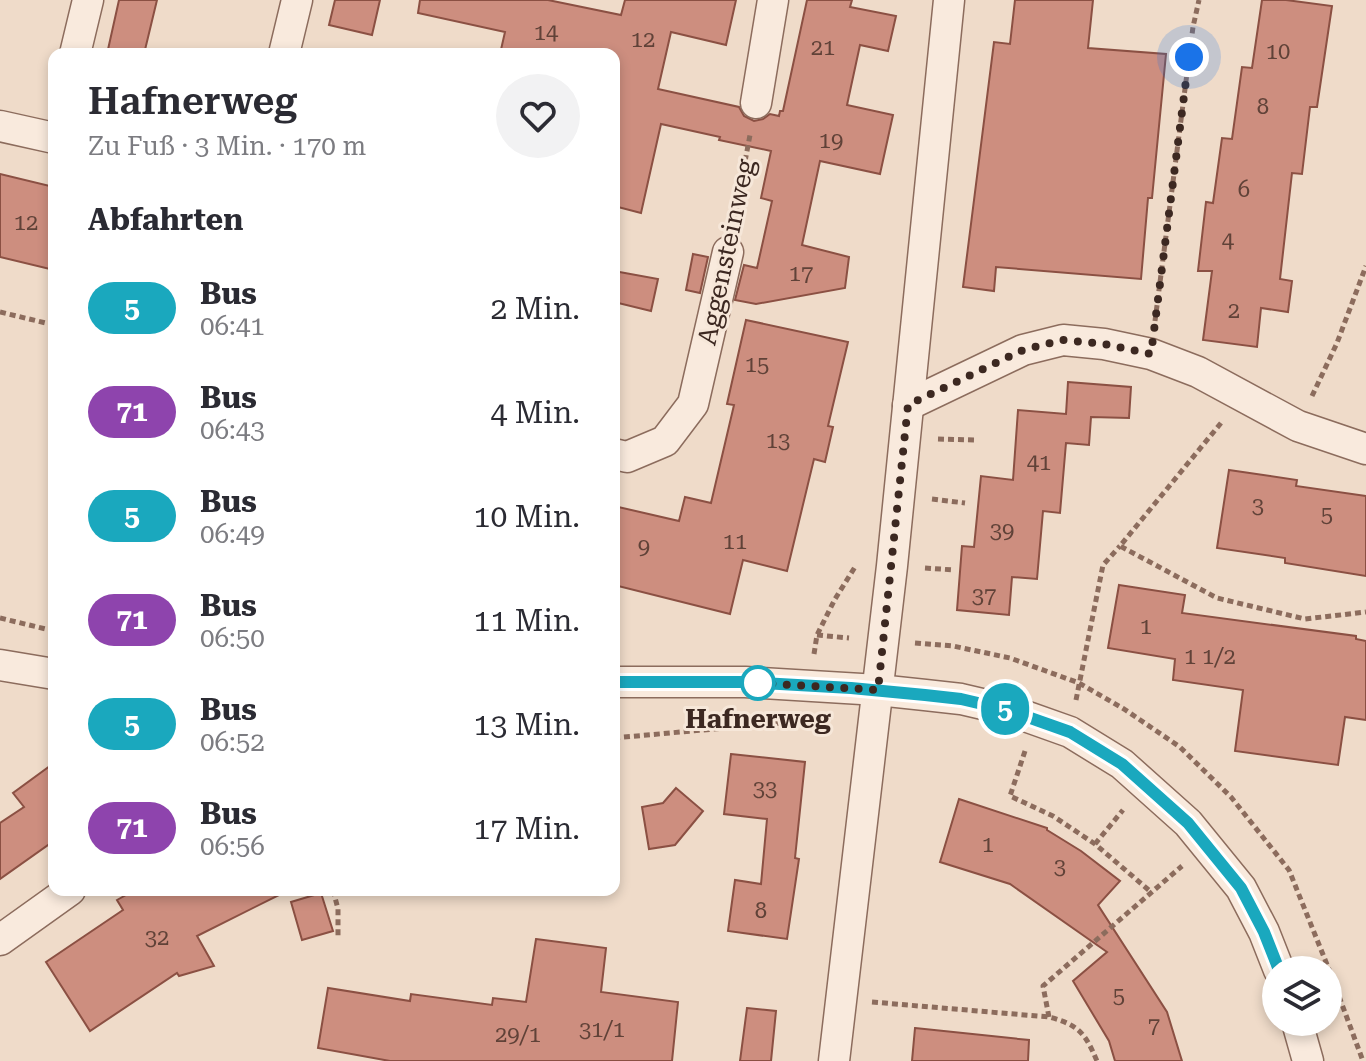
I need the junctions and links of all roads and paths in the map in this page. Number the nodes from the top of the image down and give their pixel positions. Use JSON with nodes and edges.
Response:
{"nodes":[{"id":1,"x":88,"y":0,"type":"edge"},
{"id":2,"x":297,"y":0,"type":"edge"},
{"id":3,"x":773,"y":0,"type":"edge"},
{"id":4,"x":949,"y":0,"type":"edge"},
{"id":5,"x":1199,"y":0,"type":"edge"},
{"id":6,"x":76,"y":48,"type":"edge"},
{"id":7,"x":285,"y":48,"type":"edge"},
{"id":8,"x":756,"y":103,"type":"joint"},
{"id":9,"x":0,"y":126,"type":"edge"},
{"id":10,"x":48,"y":137,"type":"edge"},
{"id":11,"x":728,"y":252,"type":"joint"},
{"id":12,"x":1366,"y":266,"type":"edge"},
{"id":13,"x":0,"y":312,"type":"edge"},
{"id":14,"x":48,"y":324,"type":"edge"},
{"id":15,"x":1151,"y":354,"type":"junction"},
{"id":16,"x":1242,"y":397,"type":"junction"},
{"id":17,"x":908,"y":405,"type":"junction"},
{"id":18,"x":1298,"y":426,"type":"junction"},
{"id":19,"x":1366,"y":449,"type":"edge"},
{"id":20,"x":620,"y":455,"type":"edge"},
{"id":21,"x":896,"y":528,"type":"junction"},
{"id":22,"x":1120,"y":546,"type":"junction"},
{"id":23,"x":1366,"y":612,"type":"edge"},
{"id":24,"x":0,"y":618,"type":"edge"},
{"id":25,"x":48,"y":630,"type":"edge"},
{"id":26,"x":814,"y":660,"type":"dead end"},
{"id":27,"x":0,"y":665,"type":"edge"},
{"id":28,"x":48,"y":673,"type":"edge"},
{"id":29,"x":620,"y":682,"type":"edge"},
{"id":30,"x":878,"y":690,"type":"junction"},
{"id":31,"x":1036,"y":719,"type":"junction"},
{"id":32,"x":797,"y":721,"type":"dead end"},
{"id":33,"x":1070,"y":732,"type":"junction"},
{"id":34,"x":620,"y":737,"type":"edge"},
{"id":35,"x":1145,"y":783,"type":"junction"},
{"id":36,"x":1095,"y":844,"type":"junction"},
{"id":37,"x":1207,"y":844,"type":"junction"},
{"id":38,"x":1151,"y":892,"type":"junction"},
{"id":39,"x":62,"y":896,"type":"edge"},
{"id":40,"x":335,"y":896,"type":"edge"},
{"id":41,"x":338,"y":939,"type":"dead end"},
{"id":42,"x":0,"y":940,"type":"edge"},
{"id":43,"x":1273,"y":956,"type":"edge"},
{"id":44,"x":843,"y":1000,"type":"junction"},
{"id":45,"x":1049,"y":1017,"type":"junction"},
{"id":46,"x":1301,"y":1036,"type":"edge"},
{"id":47,"x":834,"y":1061,"type":"edge"},
{"id":48,"x":1097,"y":1061,"type":"edge"},
{"id":49,"x":1308,"y":1061,"type":"edge"}],
"edges":[{"from":1,"to":6,"type":"street"},
{"from":2,"to":7,"type":"street"},
{"from":3,"to":8,"type":"street"},
{"from":4,"to":17,"type":"street"},
{"from":5,"to":15,"type":"path"},
{"from":8,"to":11,"type":"path","name":"Aggensteinweg"},
{"from":9,"to":10,"type":"street"},
{"from":11,"to":20,"type":"street","name":"Aggensteinweg"},
{"from":12,"to":18,"type":"path"},
{"from":13,"to":14,"type":"path"},
{"from":15,"to":16,"type":"street"},
{"from":15,"to":17,"type":"street"},
{"from":16,"to":18,"type":"street"},
{"from":16,"to":22,"type":"path"},
{"from":17,"to":21,"type":"street"},
{"from":18,"to":19,"type":"street"},
{"from":21,"to":26,"type":"path"},
{"from":21,"to":30,"type":"street"},
{"from":22,"to":23,"type":"path"},
{"from":22,"to":33,"type":"path"},
{"from":24,"to":25,"type":"path"},
{"from":27,"to":28,"type":"street"},
{"from":29,"to":30,"type":"street"},
{"from":30,"to":31,"type":"street"},
{"from":30,"to":44,"type":"street"},
{"from":31,"to":33,"type":"street"},
{"from":31,"to":36,"type":"path"},
{"from":32,"to":34,"type":"path"},
{"from":33,"to":35,"type":"street"},
{"from":35,"to":36,"type":"path"},
{"from":35,"to":37,"type":"street"},
{"from":36,"to":38,"type":"path"},
{"from":37,"to":38,"type":"path"},
{"from":37,"to":43,"type":"street"},
{"from":38,"to":45,"type":"path"},
{"from":39,"to":42,"type":"street"},
{"from":40,"to":41,"type":"path"},
{"from":44,"to":45,"type":"path"},
{"from":44,"to":47,"type":"street"},
{"from":45,"to":48,"type":"path"},
{"from":46,"to":49,"type":"street"}]}
